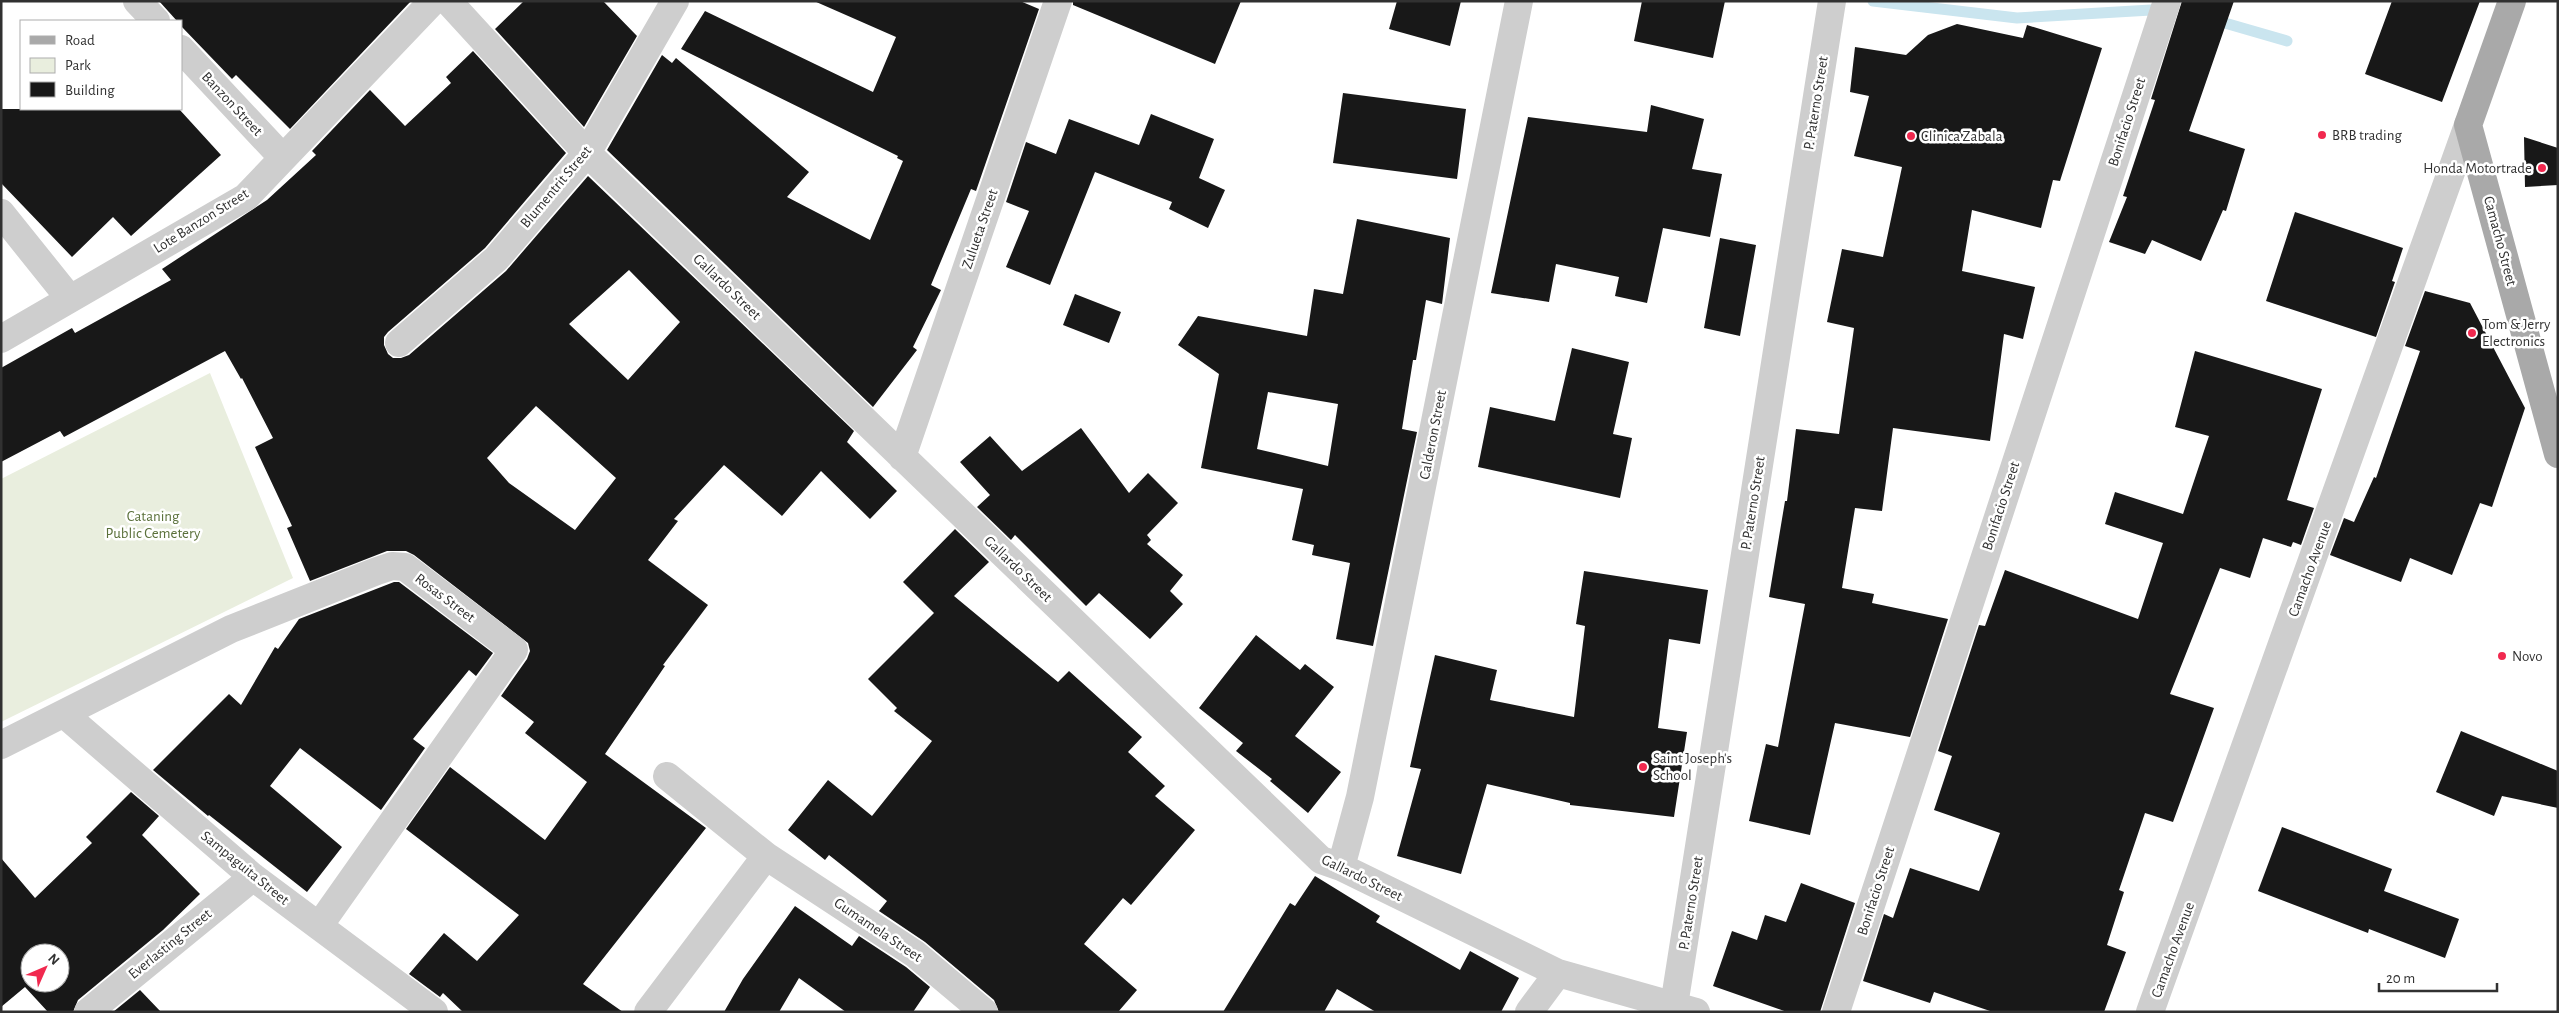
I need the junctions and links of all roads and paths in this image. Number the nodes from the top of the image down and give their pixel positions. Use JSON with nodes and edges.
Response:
{"nodes":[{"id":1,"x":137,"y":1,"type":"edge"},
{"id":2,"x":433,"y":1,"type":"edge"},
{"id":3,"x":448,"y":1,"type":"edge"},
{"id":4,"x":675,"y":1,"type":"edge"},
{"id":5,"x":1058,"y":1,"type":"edge"},
{"id":6,"x":1519,"y":1,"type":"edge"},
{"id":7,"x":1832,"y":1,"type":"edge"},
{"id":8,"x":2166,"y":1,"type":"edge"},
{"id":9,"x":2512,"y":1,"type":"edge"},
{"id":10,"x":155,"y":20,"type":"edge"},
{"id":11,"x":182,"y":50,"type":"edge"},
{"id":12,"x":2468,"y":125,"type":"junction"},
{"id":13,"x":587,"y":153,"type":"junction"},
{"id":14,"x":283,"y":158,"type":"junction"},
{"id":15,"x":1,"y":213,"type":"edge"},
{"id":16,"x":70,"y":299,"type":"junction"},
{"id":17,"x":1,"y":339,"type":"edge"},
{"id":18,"x":399,"y":343,"type":"dead end"},
{"id":19,"x":2558,"y":454,"type":"edge"},
{"id":20,"x":902,"y":457,"type":"junction"},
{"id":21,"x":64,"y":714,"type":"junction"},
{"id":22,"x":1,"y":745,"type":"edge"},
{"id":23,"x":667,"y":776,"type":"dead end"},
{"id":24,"x":766,"y":856,"type":"junction"},
{"id":25,"x":1341,"y":867,"type":"junction"},
{"id":26,"x":253,"y":877,"type":"junction"},
{"id":27,"x":319,"y":926,"type":"junction"},
{"id":28,"x":1558,"y":973,"type":"junction"},
{"id":29,"x":1681,"y":1009,"type":"edge"},
{"id":30,"x":88,"y":1012,"type":"edge"},
{"id":31,"x":434,"y":1012,"type":"edge"},
{"id":32,"x":648,"y":1012,"type":"edge"},
{"id":33,"x":984,"y":1012,"type":"edge"},
{"id":34,"x":1529,"y":1012,"type":"edge"},
{"id":35,"x":1836,"y":1012,"type":"edge"},
{"id":36,"x":2150,"y":1012,"type":"edge"}],
"edges":[{"from":1,"to":10,"type":"street"},
{"from":2,"to":14,"type":"street","name":"Lote Banzon Street"},
{"from":3,"to":13,"type":"street","name":"Gallardo Street"},
{"from":4,"to":13,"type":"street","name":"Blumentrit Street"},
{"from":5,"to":20,"type":"street","name":"Zulueta Street"},
{"from":6,"to":25,"type":"street","name":"Calderon Street"},
{"from":7,"to":29,"type":"street","name":"P. Paterno Street"},
{"from":8,"to":35,"type":"street","name":"Bonifacio Street"},
{"from":9,"to":12,"type":"main road"},
{"from":11,"to":14,"type":"street","name":"Banzon Street"},
{"from":12,"to":19,"type":"main road","name":"Camacho Street"},
{"from":12,"to":36,"type":"street","name":"Camacho Avenue"},
{"from":13,"to":18,"type":"street","name":"Blumentrit Street"},
{"from":13,"to":20,"type":"street","name":"Gallardo Street"},
{"from":14,"to":16,"type":"street","name":"Lote Banzon Street"},
{"from":15,"to":16,"type":"street"},
{"from":16,"to":17,"type":"street","name":"Lote Banzon Street"},
{"from":20,"to":25,"type":"street","name":"Gallardo Street"},
{"from":21,"to":22,"type":"street"},
{"from":21,"to":26,"type":"street","name":"Sampaguita Street"},
{"from":21,"to":27,"type":"street","name":"Rosas Street"},
{"from":23,"to":24,"type":"street","name":"Gumamela Street"},
{"from":24,"to":32,"type":"street"},
{"from":24,"to":33,"type":"street","name":"Gumamela Street"},
{"from":25,"to":28,"type":"street","name":"Gallardo Street"},
{"from":26,"to":27,"type":"street","name":"Sampaguita Street"},
{"from":26,"to":30,"type":"street","name":"Everlasting Street"},
{"from":27,"to":31,"type":"street","name":"Sampaguita Street"},
{"from":28,"to":29,"type":"street","name":"Gallardo Street"},
{"from":28,"to":34,"type":"street"}]}
